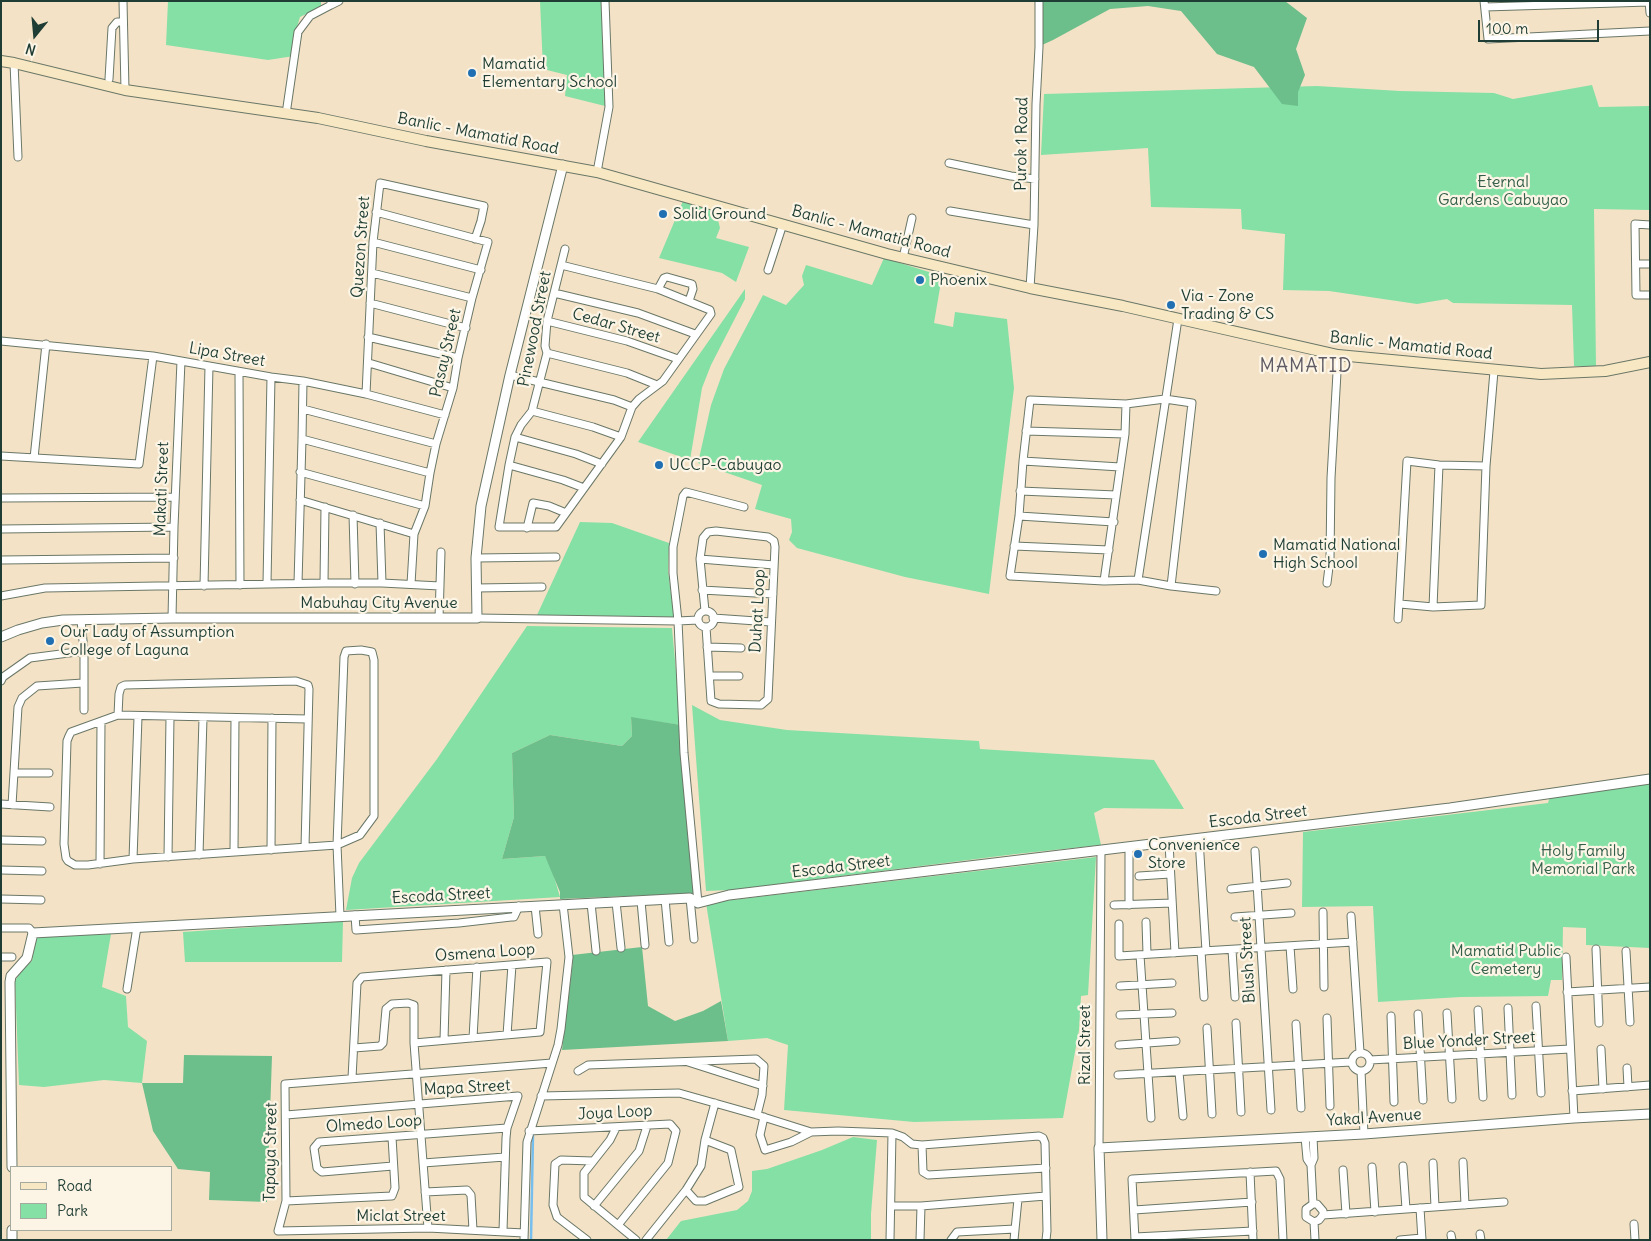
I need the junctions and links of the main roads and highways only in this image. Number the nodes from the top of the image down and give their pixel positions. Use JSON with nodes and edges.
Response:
{"nodes":[{"id":1,"x":1,"y":61,"type":"edge"},
{"id":2,"x":1650,"y":362,"type":"edge"}],
"edges":[{"from":1,"to":2,"type":"main road","name":"Banlic - Mamatid Road"}]}
